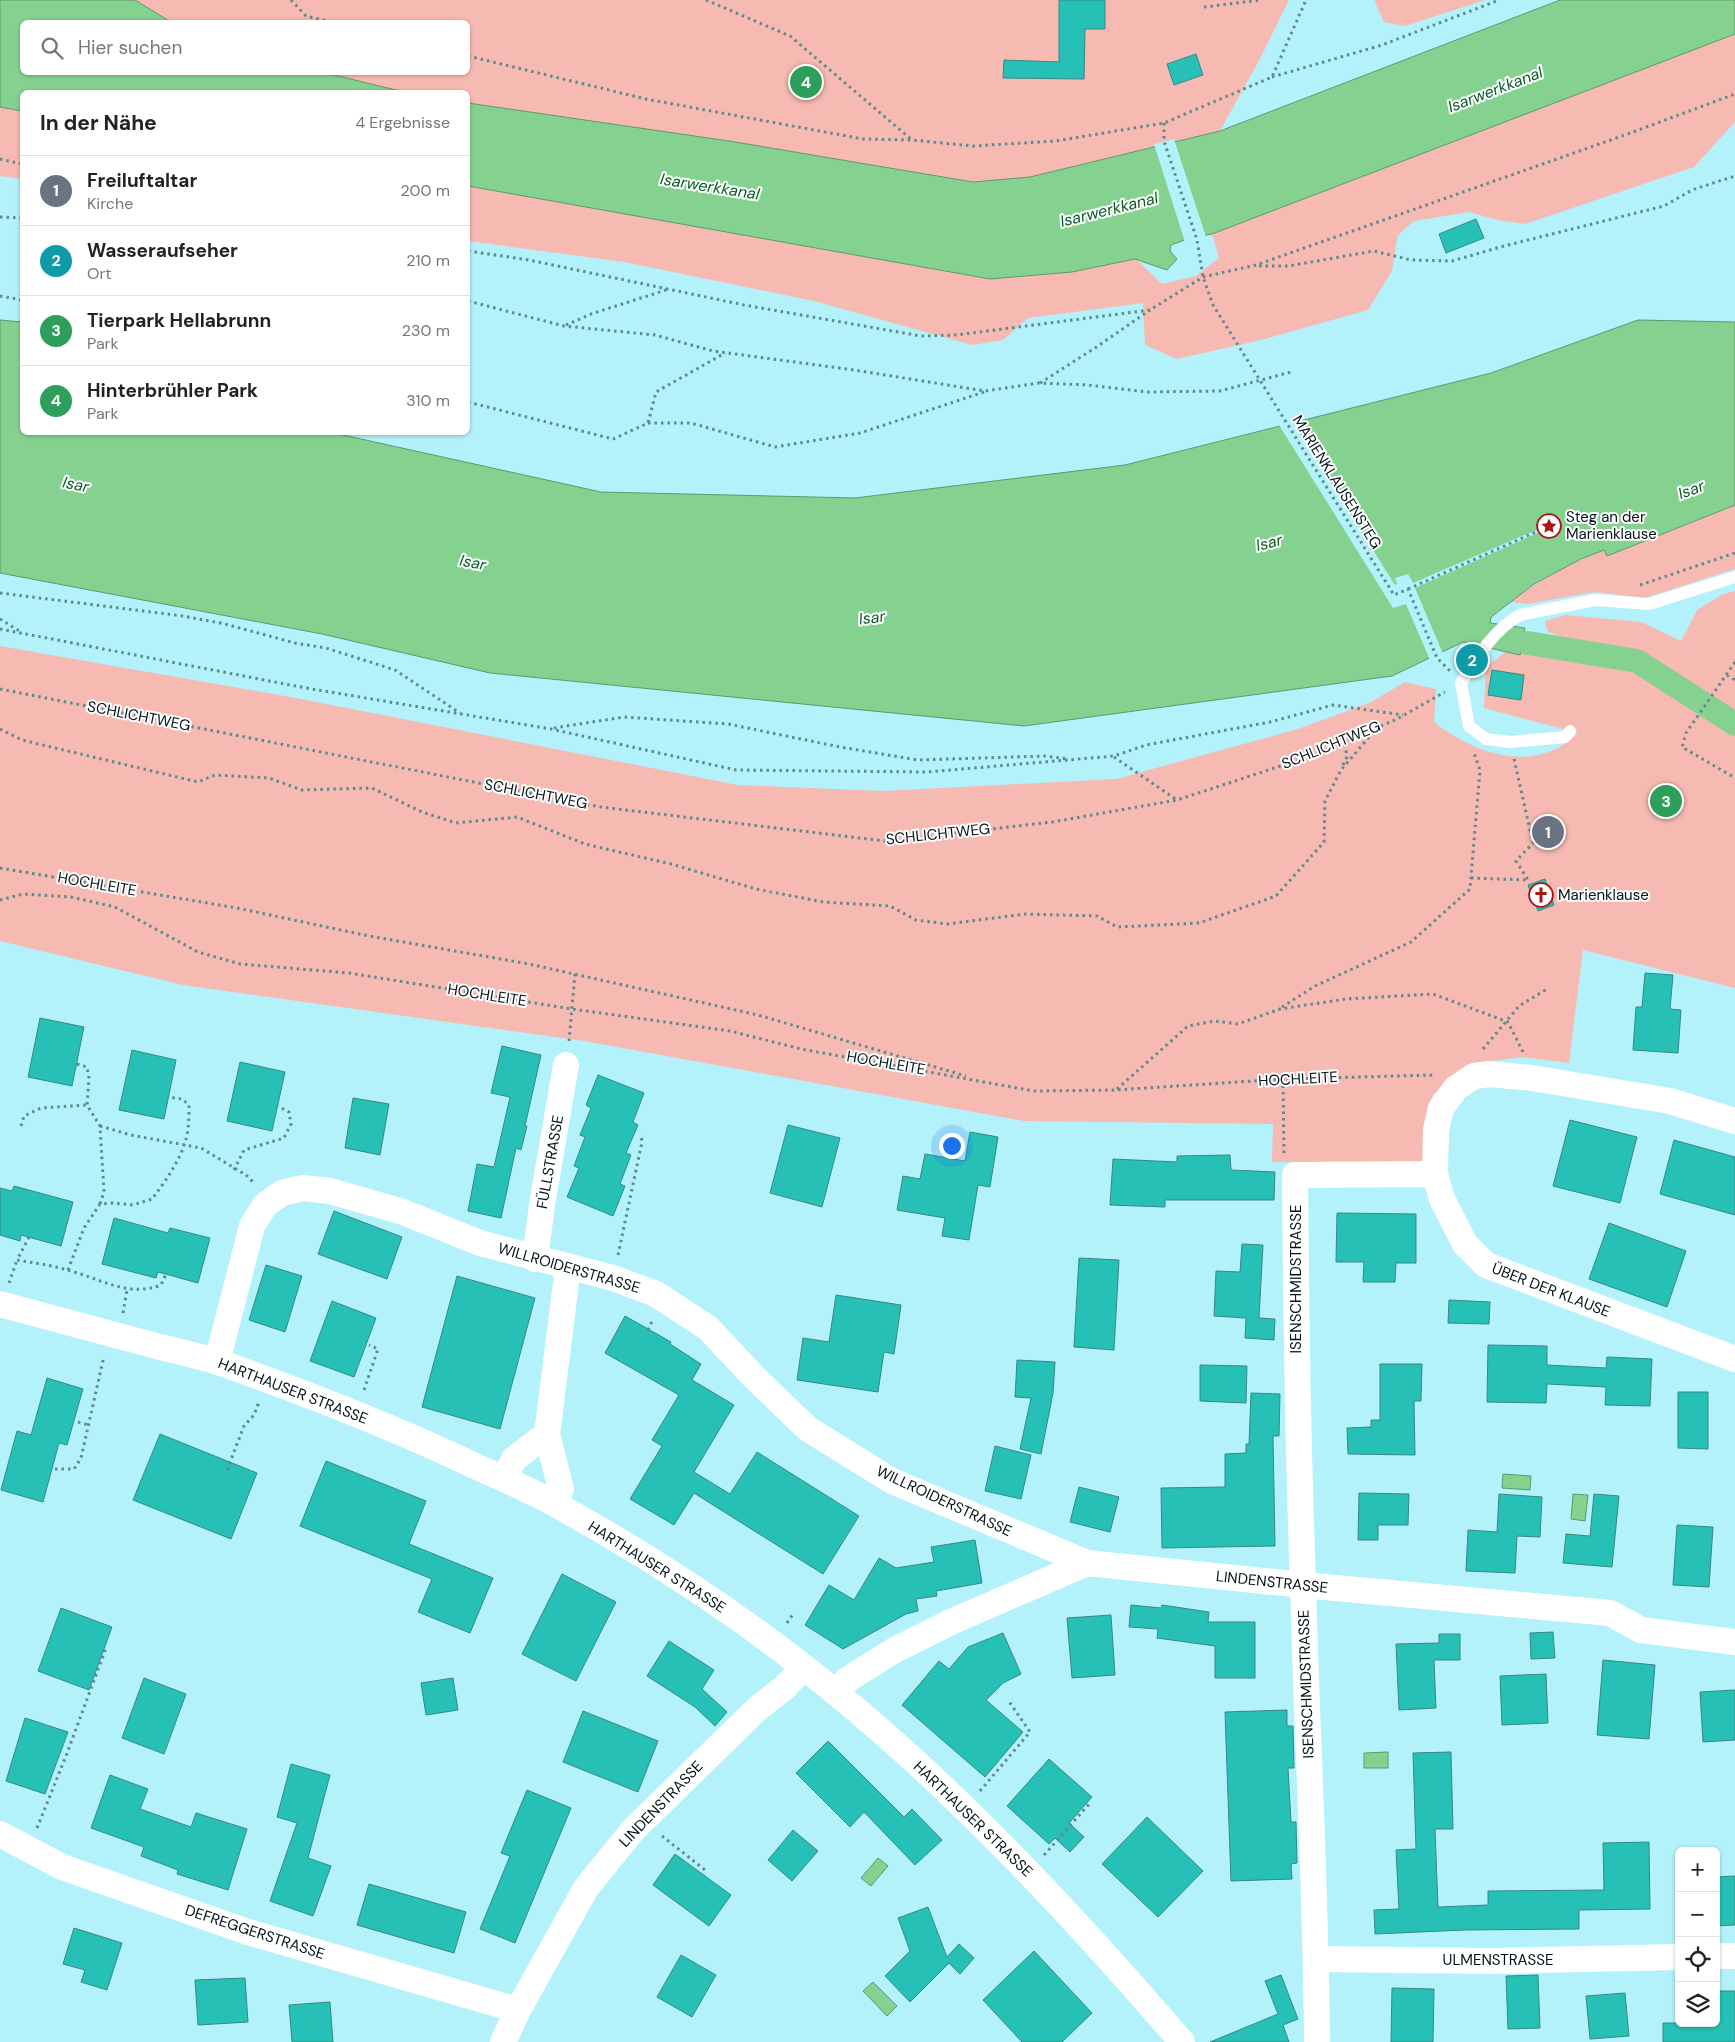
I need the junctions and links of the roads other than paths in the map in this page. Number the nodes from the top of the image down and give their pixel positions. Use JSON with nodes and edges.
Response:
{"nodes":[{"id":1,"x":1735,"y":577,"type":"edge"},
{"id":2,"x":1570,"y":731,"type":"dead end"},
{"id":3,"x":566,"y":1065,"type":"road end"},
{"id":4,"x":1735,"y":1121,"type":"edge"},
{"id":5,"x":1435,"y":1174,"type":"junction"},
{"id":6,"x":535,"y":1259,"type":"junction"},
{"id":7,"x":568,"y":1267,"type":"junction"},
{"id":8,"x":0,"y":1304,"type":"edge"},
{"id":9,"x":1735,"y":1359,"type":"edge"},
{"id":10,"x":217,"y":1362,"type":"junction"},
{"id":11,"x":547,"y":1434,"type":"junction"},
{"id":12,"x":504,"y":1479,"type":"junction"},
{"id":13,"x":554,"y":1503,"type":"junction"},
{"id":14,"x":1087,"y":1563,"type":"junction"},
{"id":15,"x":1302,"y":1585,"type":"junction"},
{"id":16,"x":1735,"y":1642,"type":"edge"},
{"id":17,"x":803,"y":1667,"type":"junction"},
{"id":18,"x":836,"y":1693,"type":"junction"},
{"id":19,"x":0,"y":1834,"type":"edge"},
{"id":20,"x":1720,"y":1956,"type":"edge"},
{"id":21,"x":1735,"y":1956,"type":"edge"},
{"id":22,"x":1675,"y":1957,"type":"edge"},
{"id":23,"x":1316,"y":1959,"type":"junction"},
{"id":24,"x":518,"y":2010,"type":"junction"},
{"id":25,"x":503,"y":2042,"type":"edge"},
{"id":26,"x":1182,"y":2042,"type":"edge"},
{"id":27,"x":1317,"y":2042,"type":"edge"}],
"edges":[{"from":1,"to":2,"type":"lane"},
{"from":3,"to":6,"type":"street","name":"FÜLLSTRASSE"},
{"from":4,"to":5,"type":"street"},
{"from":5,"to":9,"type":"street","name":"ÜBER DER KLAUSE"},
{"from":5,"to":15,"type":"street","name":"ISENSCHMIDSTRASSE"},
{"from":6,"to":7,"type":"street","name":"WILLROIDERSTRASSE"},
{"from":6,"to":10,"type":"street","name":"WILLROIDERSTRASSE"},
{"from":7,"to":11,"type":"street"},
{"from":7,"to":14,"type":"street","name":"WILLROIDERSTRASSE"},
{"from":8,"to":10,"type":"street","name":"HARTHAUSER STRASSE"},
{"from":10,"to":12,"type":"street","name":"HARTHAUSER STRASSE"},
{"from":11,"to":12,"type":"street"},
{"from":11,"to":13,"type":"street"},
{"from":12,"to":13,"type":"street","name":"HARTHAUSER STRASSE"},
{"from":13,"to":17,"type":"street","name":"HARTHAUSER STRASSE"},
{"from":14,"to":15,"type":"street","name":"LINDENSTRASSE"},
{"from":14,"to":18,"type":"street","name":"LINDENSTRASSE"},
{"from":15,"to":16,"type":"street","name":"LINDENSTRASSE"},
{"from":15,"to":23,"type":"street","name":"ISENSCHMIDSTRASSE"},
{"from":17,"to":18,"type":"street","name":"HARTHAUSER STRASSE"},
{"from":17,"to":24,"type":"street","name":"LINDENSTRASSE"},
{"from":18,"to":26,"type":"street","name":"HARTHAUSER STRASSE"},
{"from":19,"to":24,"type":"street","name":"DEFREGGERSTRASSE"},
{"from":20,"to":21,"type":"street"},
{"from":22,"to":23,"type":"street","name":"ULMENSTRASSE"},
{"from":23,"to":27,"type":"street","name":"ISENSCHMIDSTRASSE"},
{"from":24,"to":25,"type":"street","name":"LINDENSTRASSE"}]}
